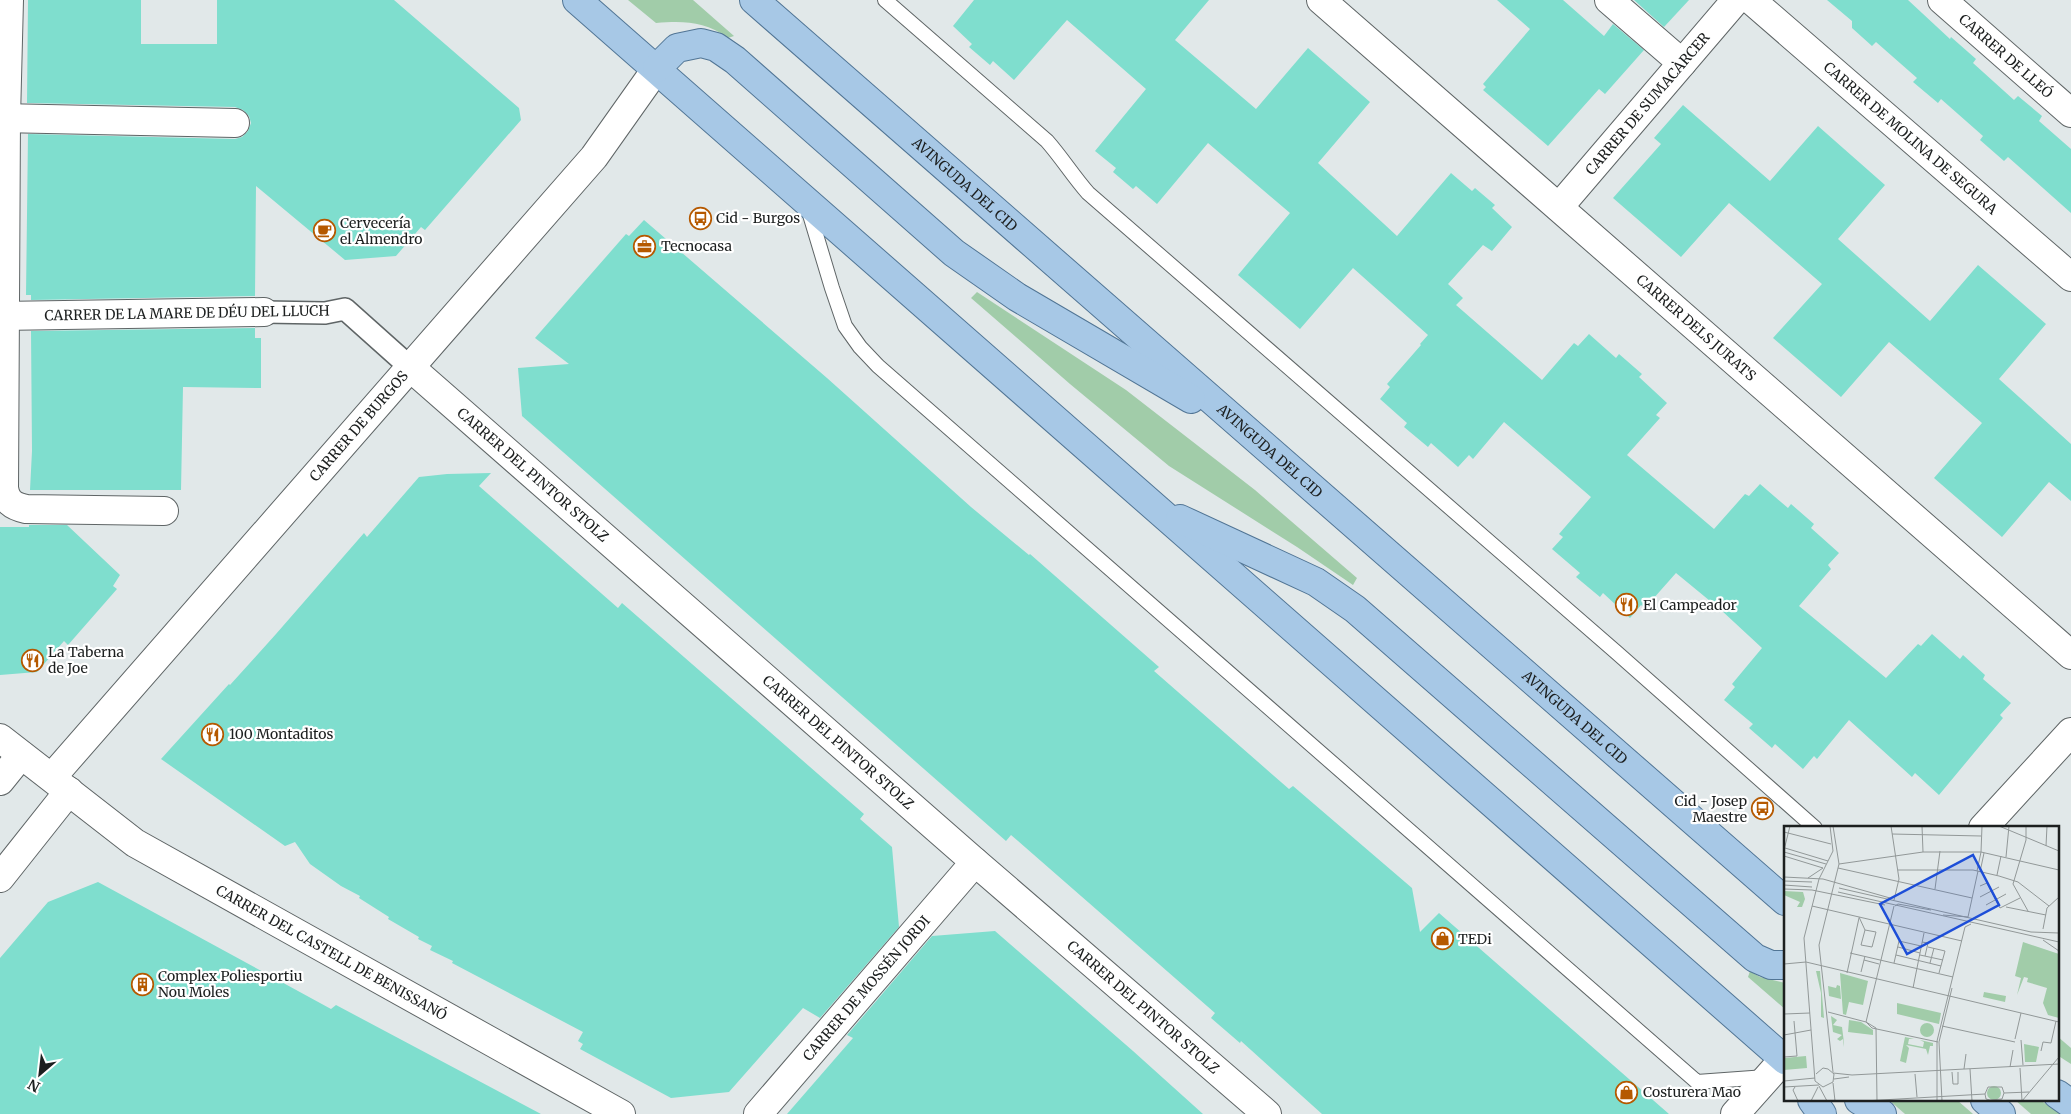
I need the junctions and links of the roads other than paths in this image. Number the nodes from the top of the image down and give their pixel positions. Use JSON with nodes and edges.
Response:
{"nodes":[{"id":1,"x":9,"y":0,"type":"edge"},
{"id":2,"x":577,"y":0,"type":"edge"},
{"id":3,"x":754,"y":0,"type":"edge"},
{"id":4,"x":885,"y":0,"type":"edge"},
{"id":5,"x":1321,"y":0,"type":"edge"},
{"id":6,"x":1608,"y":0,"type":"edge"},
{"id":7,"x":1736,"y":0,"type":"edge"},
{"id":8,"x":1751,"y":0,"type":"edge"},
{"id":9,"x":1942,"y":0,"type":"edge"},
{"id":10,"x":1682,"y":63,"type":"junction"},
{"id":11,"x":656,"y":68,"type":"junction"},
{"id":12,"x":2071,"y":113,"type":"edge"},
{"id":13,"x":3,"y":118,"type":"edge"},
{"id":14,"x":234,"y":123,"type":"dead end"},
{"id":15,"x":806,"y":200,"type":"junction"},
{"id":16,"x":1559,"y":207,"type":"junction"},
{"id":17,"x":2071,"y":277,"type":"edge"},
{"id":18,"x":264,"y":312,"type":"joint"},
{"id":19,"x":2,"y":316,"type":"edge"},
{"id":20,"x":412,"y":368,"type":"junction"},
{"id":21,"x":1246,"y":431,"type":"junction"},
{"id":22,"x":1152,"y":506,"type":"junction"},
{"id":23,"x":164,"y":511,"type":"dead end"},
{"id":24,"x":2071,"y":654,"type":"edge"},
{"id":25,"x":2071,"y":732,"type":"edge"},
{"id":26,"x":0,"y":738,"type":"edge"},
{"id":27,"x":21,"y":755,"type":"junction"},
{"id":28,"x":0,"y":781,"type":"edge"},
{"id":29,"x":60,"y":784,"type":"junction"},
{"id":30,"x":1813,"y":826,"type":"edge"},
{"id":31,"x":1985,"y":826,"type":"edge"},
{"id":32,"x":975,"y":862,"type":"junction"},
{"id":33,"x":0,"y":878,"type":"edge"},
{"id":34,"x":1784,"y":900,"type":"edge"},
{"id":35,"x":1784,"y":965,"type":"edge"},
{"id":36,"x":1780,"y":1065,"type":"edge"},
{"id":37,"x":2058,"y":1095,"type":"edge"},
{"id":38,"x":1813,"y":1102,"type":"edge"},
{"id":39,"x":1862,"y":1102,"type":"edge"},
{"id":40,"x":1987,"y":1102,"type":"edge"},
{"id":41,"x":2071,"y":1104,"type":"edge"},
{"id":42,"x":621,"y":1114,"type":"edge"},
{"id":43,"x":758,"y":1114,"type":"edge"},
{"id":44,"x":1268,"y":1114,"type":"edge"},
{"id":45,"x":1735,"y":1114,"type":"edge"},
{"id":46,"x":1822,"y":1114,"type":"edge"},
{"id":47,"x":1882,"y":1114,"type":"edge"},
{"id":48,"x":2001,"y":1114,"type":"edge"}],
"edges":[{"from":1,"to":13,"type":"street"},
{"from":2,"to":11,"type":"main road"},
{"from":3,"to":21,"type":"main road","name":"AVINGUDA DEL CID"},
{"from":4,"to":30,"type":"lane"},
{"from":5,"to":16,"type":"street","name":"CARRER DELS JURATS"},
{"from":6,"to":10,"type":"street"},
{"from":7,"to":10,"type":"street","name":"CARRER DE SUMACÀRCER"},
{"from":8,"to":17,"type":"street","name":"CARRER DE MOLINA DE SEGURA"},
{"from":9,"to":12,"type":"street","name":"CARRER DE LLEÓ"},
{"from":10,"to":16,"type":"street","name":"CARRER DE SUMACÀRCER"},
{"from":11,"to":15,"type":"main road"},
{"from":11,"to":20,"type":"street","name":"CARRER DE BURGOS"},
{"from":11,"to":21,"type":"main road"},
{"from":13,"to":14,"type":"street"},
{"from":13,"to":19,"type":"street"},
{"from":15,"to":22,"type":"main road"},
{"from":15,"to":36,"type":"lane"},
{"from":16,"to":24,"type":"street","name":"CARRER DELS JURATS"},
{"from":18,"to":19,"type":"street","name":"CARRER DE LA MARE DE DÉU DEL LLUCH"},
{"from":18,"to":20,"type":"street","name":"CARRER DE LA MARE DE DÉU DEL LLUCH"},
{"from":19,"to":23,"type":"street"},
{"from":20,"to":29,"type":"street","name":"CARRER DE BURGOS"},
{"from":20,"to":32,"type":"street","name":"CARRER DEL PINTOR STOLZ"},
{"from":21,"to":34,"type":"main road","name":"AVINGUDA DEL CID"},
{"from":22,"to":35,"type":"main road"},
{"from":22,"to":36,"type":"main road"},
{"from":25,"to":31,"type":"street"},
{"from":26,"to":27,"type":"street","name":"CARRER DEL CASTELL DE BENISSANÓ"},
{"from":27,"to":28,"type":"street"},
{"from":27,"to":29,"type":"street","name":"CARRER DEL CASTELL DE BENISSANÓ"},
{"from":29,"to":33,"type":"street","name":"CARRER DE BURGOS"},
{"from":29,"to":42,"type":"street","name":"CARRER DEL CASTELL DE BENISSANÓ"},
{"from":32,"to":43,"type":"street","name":"CARRER DE MOSSÉN JORDI"},
{"from":32,"to":44,"type":"street","name":"CARRER DEL PINTOR STOLZ"},
{"from":36,"to":45,"type":"street"},
{"from":37,"to":41,"type":"main road"},
{"from":38,"to":46,"type":"main road"},
{"from":39,"to":47,"type":"main road"},
{"from":40,"to":48,"type":"main road"}]}
